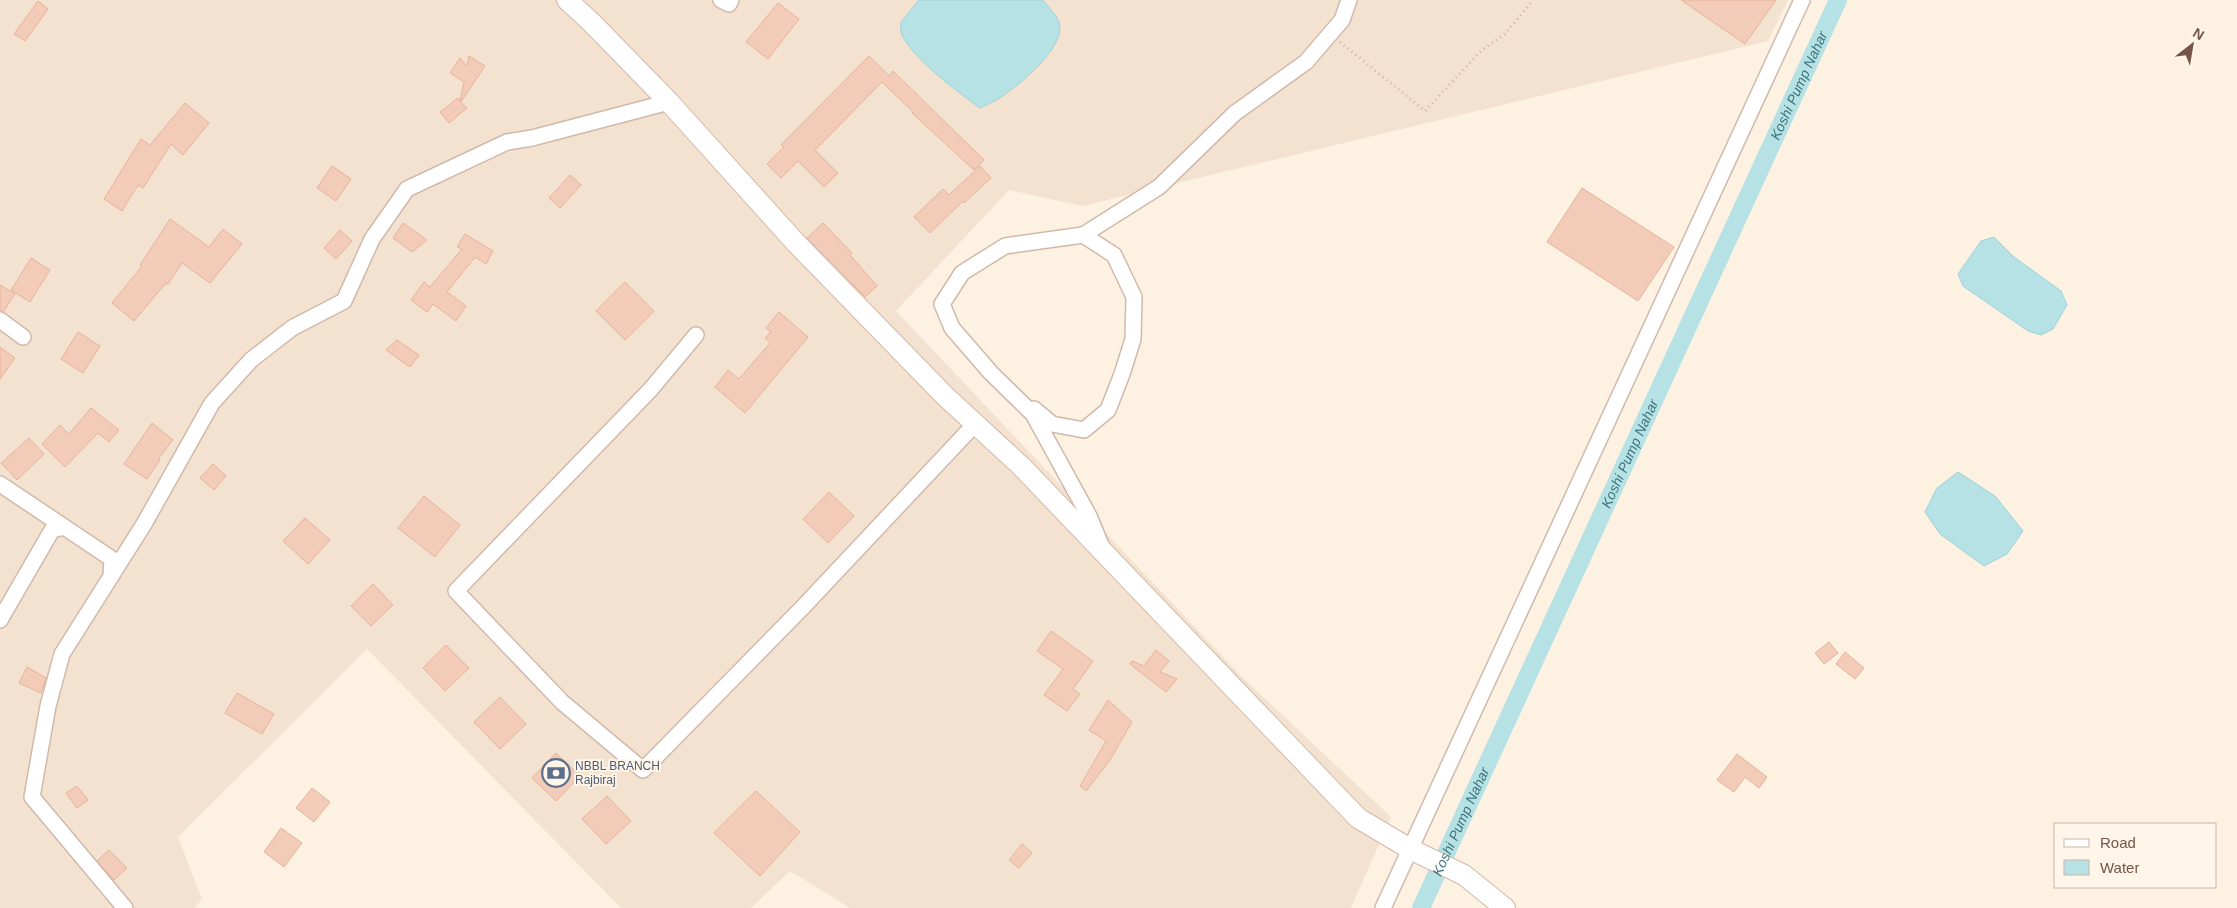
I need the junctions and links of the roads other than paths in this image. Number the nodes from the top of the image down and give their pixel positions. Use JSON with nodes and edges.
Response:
{"nodes":[{"id":1,"x":567,"y":0,"type":"edge"},
{"id":2,"x":722,"y":0,"type":"edge"},
{"id":3,"x":731,"y":0,"type":"edge"},
{"id":4,"x":1349,"y":0,"type":"edge"},
{"id":5,"x":1802,"y":0,"type":"edge"},
{"id":6,"x":669,"y":102,"type":"junction"},
{"id":7,"x":1082,"y":235,"type":"junction"},
{"id":8,"x":0,"y":320,"type":"edge"},
{"id":9,"x":696,"y":335,"type":"dead end"},
{"id":10,"x":23,"y":337,"type":"dead end"},
{"id":11,"x":991,"y":373,"type":"junction"},
{"id":12,"x":975,"y":424,"type":"junction"},
{"id":13,"x":2,"y":491,"type":"edge"},
{"id":14,"x":64,"y":527,"type":"junction"},
{"id":15,"x":1104,"y":553,"type":"junction"},
{"id":16,"x":111,"y":577,"type":"junction"},
{"id":17,"x":0,"y":620,"type":"edge"},
{"id":18,"x":1410,"y":849,"type":"junction"},
{"id":19,"x":125,"y":908,"type":"edge"},
{"id":20,"x":1383,"y":908,"type":"edge"},
{"id":21,"x":1504,"y":908,"type":"edge"}],
"edges":[{"from":1,"to":6,"type":"street"},
{"from":2,"to":3,"type":"street"},
{"from":4,"to":7,"type":"street"},
{"from":5,"to":18,"type":"street"},
{"from":6,"to":12,"type":"street"},
{"from":6,"to":16,"type":"street"},
{"from":7,"to":11,"type":"street"},
{"from":7,"to":11,"type":"street"},
{"from":8,"to":10,"type":"street"},
{"from":9,"to":12,"type":"street"},
{"from":11,"to":15,"type":"street"},
{"from":12,"to":15,"type":"street"},
{"from":13,"to":14,"type":"street"},
{"from":14,"to":16,"type":"street"},
{"from":14,"to":17,"type":"street"},
{"from":15,"to":18,"type":"street"},
{"from":16,"to":19,"type":"street"},
{"from":18,"to":20,"type":"street"},
{"from":18,"to":21,"type":"street"}]}
